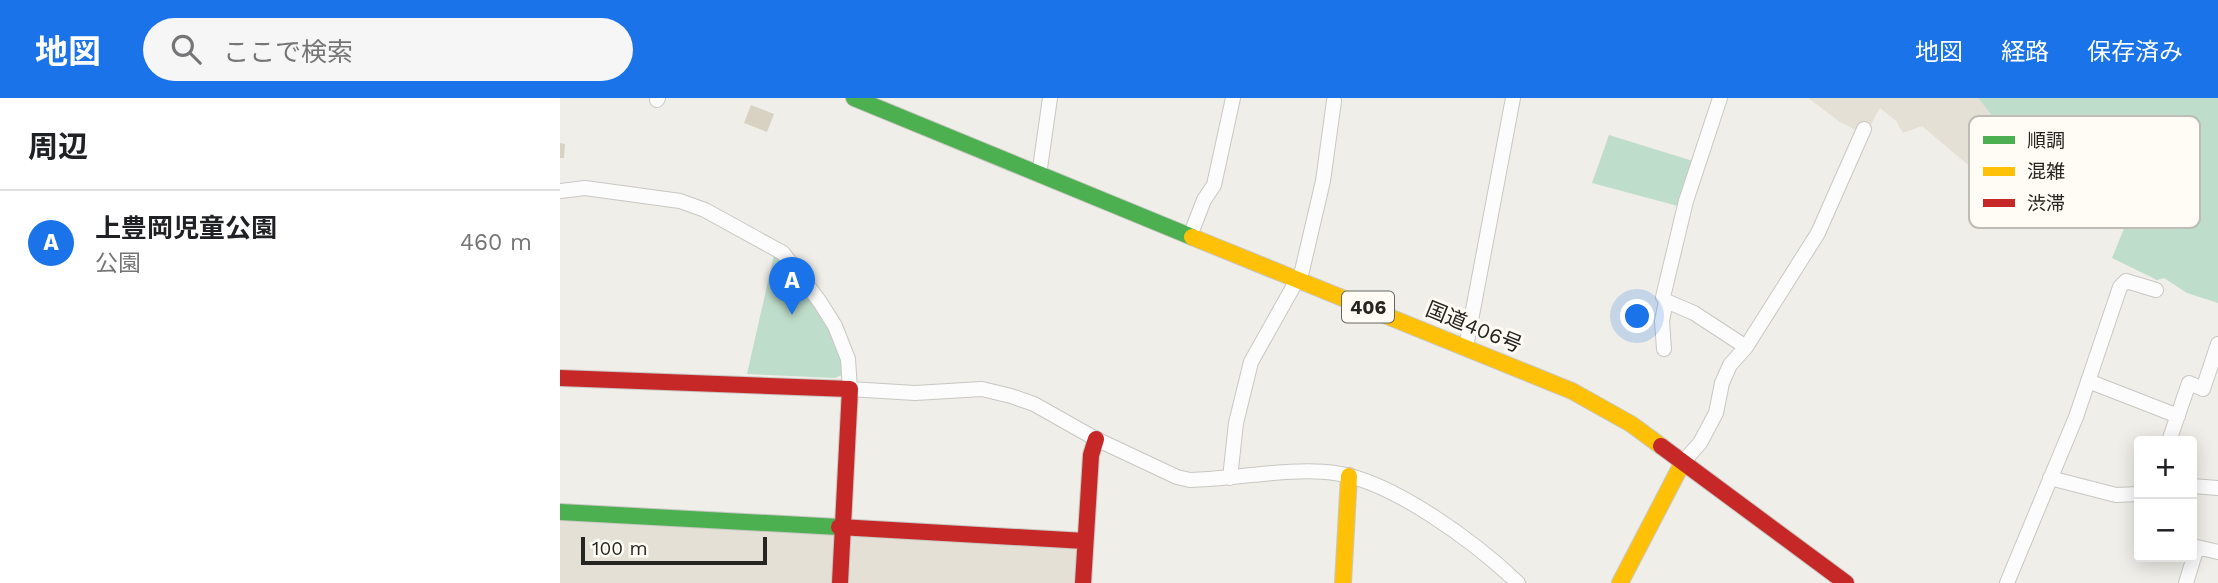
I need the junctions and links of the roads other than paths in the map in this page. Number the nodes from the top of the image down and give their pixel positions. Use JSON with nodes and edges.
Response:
{"nodes":[{"id":1,"x":854,"y":98,"type":"edge"},
{"id":2,"x":1050,"y":98,"type":"edge"},
{"id":3,"x":1233,"y":98,"type":"edge"},
{"id":4,"x":1513,"y":98,"type":"edge"},
{"id":5,"x":1720,"y":98,"type":"edge"},
{"id":6,"x":1334,"y":101,"type":"dead end"},
{"id":7,"x":1864,"y":129,"type":"dead end"},
{"id":8,"x":1039,"y":175,"type":"junction"},
{"id":9,"x":560,"y":191,"type":"edge"},
{"id":10,"x":1190,"y":236,"type":"junction"},
{"id":11,"x":1298,"y":280,"type":"junction"},
{"id":12,"x":2156,"y":290,"type":"dead end"},
{"id":13,"x":1666,"y":301,"type":"junction"},
{"id":14,"x":2218,"y":344,"type":"edge"},
{"id":15,"x":1466,"y":346,"type":"junction"},
{"id":16,"x":1746,"y":347,"type":"junction"},
{"id":17,"x":1664,"y":349,"type":"dead end"},
{"id":18,"x":560,"y":378,"type":"edge"},
{"id":19,"x":2088,"y":381,"type":"junction"},
{"id":20,"x":850,"y":389,"type":"junction"},
{"id":21,"x":2178,"y":416,"type":"junction"},
{"id":22,"x":2171,"y":436,"type":"edge"},
{"id":23,"x":1096,"y":439,"type":"junction"},
{"id":24,"x":1683,"y":462,"type":"junction"},
{"id":25,"x":1349,"y":476,"type":"junction"},
{"id":26,"x":1230,"y":478,"type":"junction"},
{"id":27,"x":2050,"y":478,"type":"junction"},
{"id":28,"x":2197,"y":486,"type":"edge"},
{"id":29,"x":2218,"y":488,"type":"edge"},
{"id":30,"x":2134,"y":494,"type":"edge"},
{"id":31,"x":560,"y":512,"type":"edge"},
{"id":32,"x":843,"y":527,"type":"junction"},
{"id":33,"x":1085,"y":541,"type":"junction"},
{"id":34,"x":2218,"y":552,"type":"edge"},
{"id":35,"x":840,"y":583,"type":"edge"},
{"id":36,"x":1083,"y":583,"type":"edge"},
{"id":37,"x":1343,"y":583,"type":"edge"},
{"id":38,"x":1518,"y":583,"type":"edge"},
{"id":39,"x":1619,"y":583,"type":"edge"},
{"id":40,"x":1846,"y":583,"type":"edge"},
{"id":41,"x":2007,"y":583,"type":"edge"},
{"id":42,"x":2186,"y":583,"type":"edge"}],
"edges":[{"from":1,"to":8,"type":"main road","name":"国道406号","number":"406"},
{"from":2,"to":8,"type":"street"},
{"from":3,"to":10,"type":"street"},
{"from":4,"to":15,"type":"street"},
{"from":5,"to":13,"type":"street"},
{"from":6,"to":11,"type":"street"},
{"from":7,"to":16,"type":"street"},
{"from":8,"to":10,"type":"main road","name":"国道406号","number":"406"},
{"from":9,"to":20,"type":"street"},
{"from":10,"to":11,"type":"main road","name":"国道406号","number":"406"},
{"from":11,"to":15,"type":"main road","name":"国道406号","number":"406"},
{"from":11,"to":26,"type":"street"},
{"from":12,"to":19,"type":"street"},
{"from":13,"to":16,"type":"street"},
{"from":13,"to":17,"type":"street"},
{"from":14,"to":21,"type":"street"},
{"from":15,"to":24,"type":"main road","name":"国道406号","number":"406"},
{"from":16,"to":24,"type":"street"},
{"from":18,"to":20,"type":"main road"},
{"from":19,"to":21,"type":"street"},
{"from":19,"to":27,"type":"street"},
{"from":20,"to":23,"type":"street"},
{"from":20,"to":32,"type":"main road"},
{"from":21,"to":22,"type":"street"},
{"from":23,"to":26,"type":"street"},
{"from":23,"to":33,"type":"main road"},
{"from":24,"to":39,"type":"main road"},
{"from":24,"to":40,"type":"main road","name":"国道406号","number":"406"},
{"from":25,"to":26,"type":"street"},
{"from":25,"to":37,"type":"main road"},
{"from":25,"to":38,"type":"street"},
{"from":27,"to":30,"type":"street"},
{"from":27,"to":41,"type":"street"},
{"from":28,"to":29,"type":"street"},
{"from":31,"to":32,"type":"main road"},
{"from":32,"to":33,"type":"main road"},
{"from":32,"to":35,"type":"main road"},
{"from":33,"to":36,"type":"main road"},
{"from":34,"to":42,"type":"street"}]}
